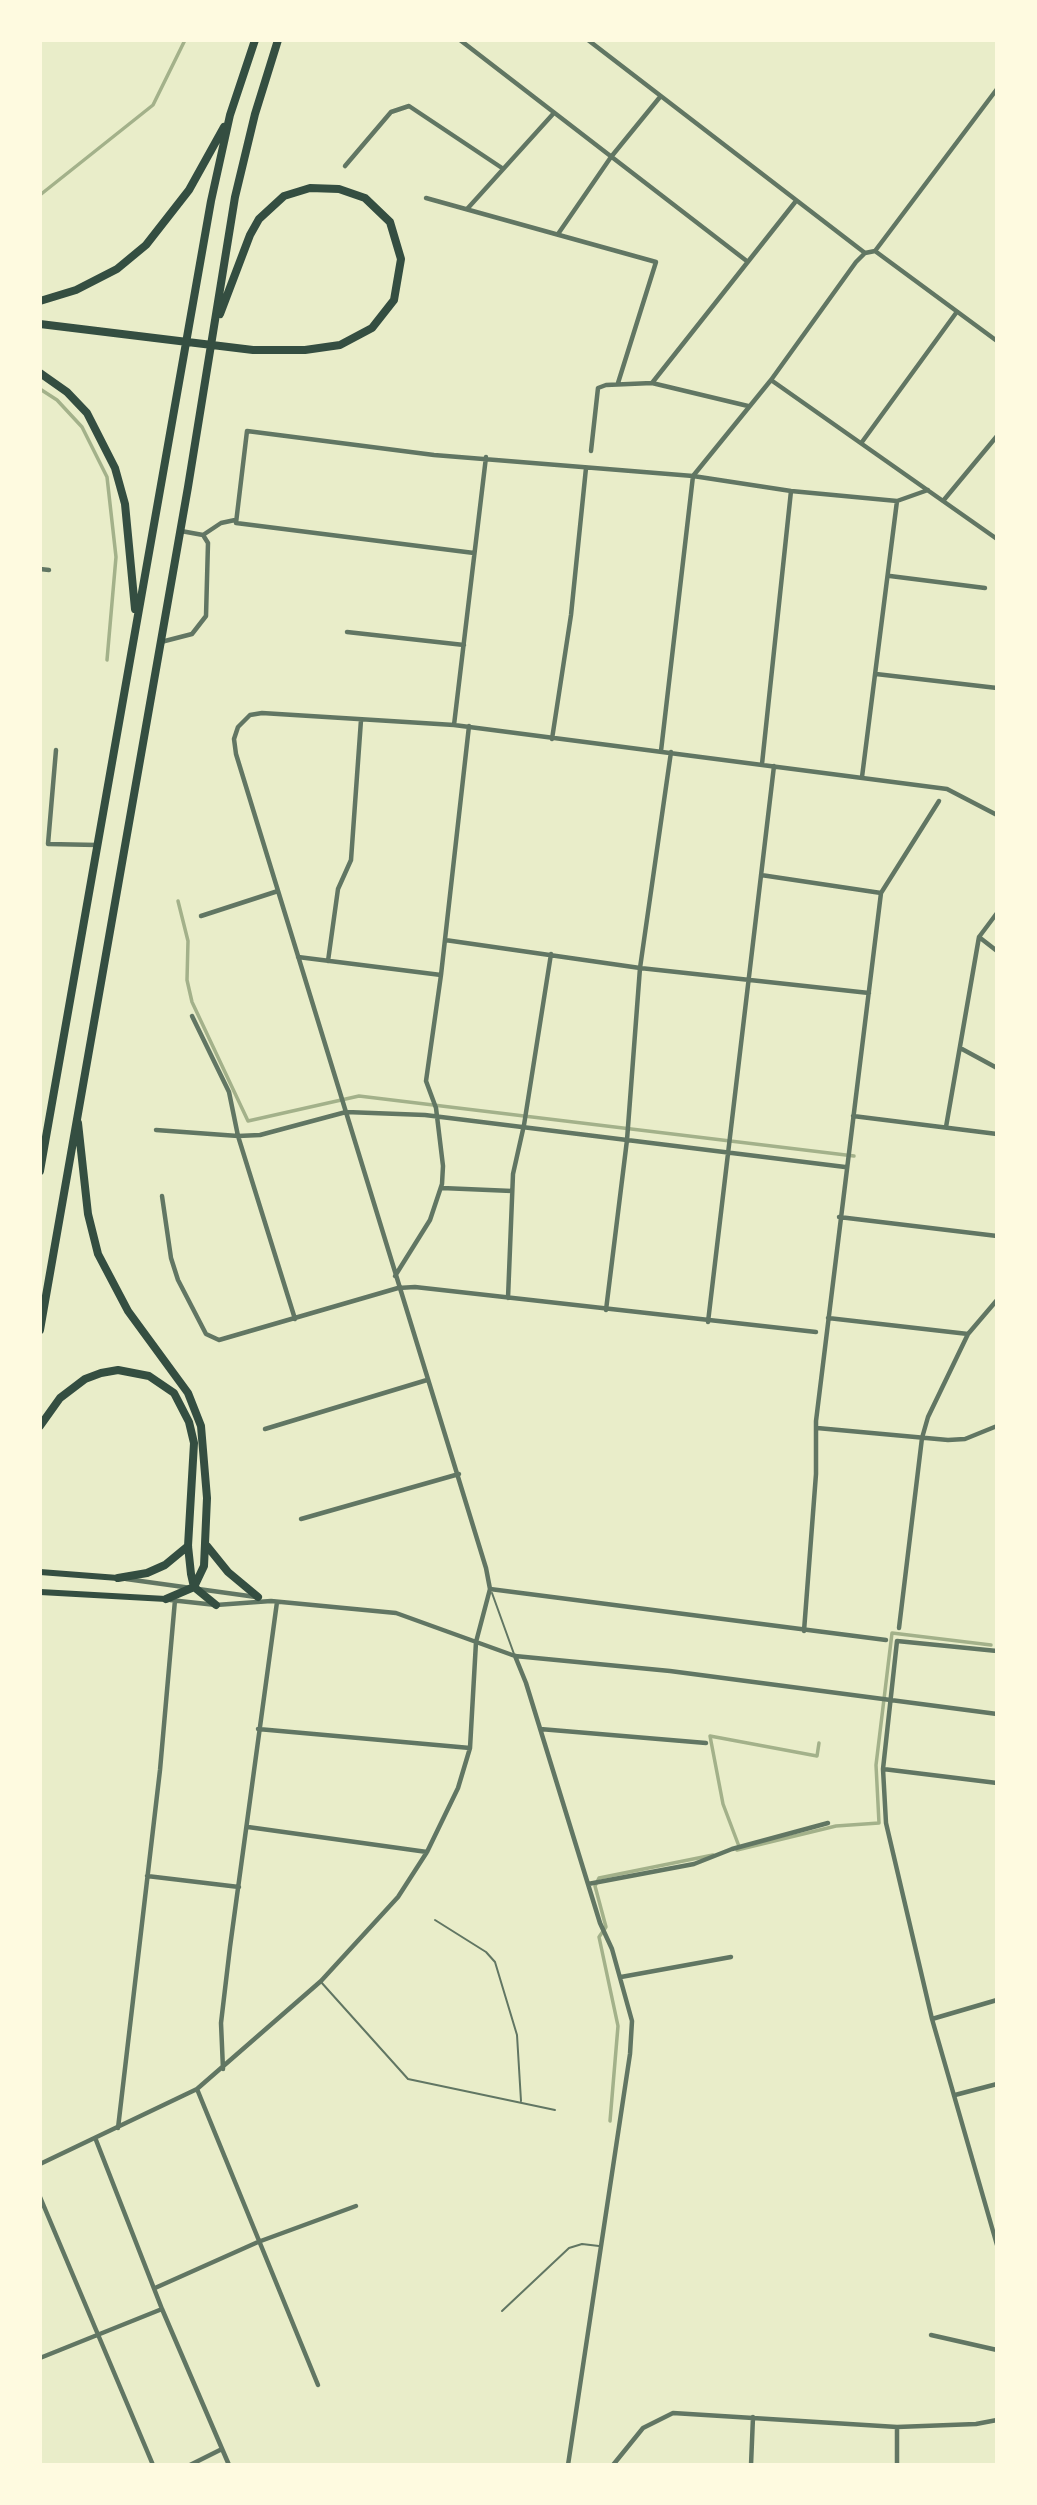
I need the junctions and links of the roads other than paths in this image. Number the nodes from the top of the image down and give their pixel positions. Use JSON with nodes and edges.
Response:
{"nodes":[{"id":1,"x":255,"y":40,"type":"edge"},
{"id":2,"x":278,"y":40,"type":"edge"},
{"id":3,"x":460,"y":40,"type":"edge"},
{"id":4,"x":588,"y":40,"type":"edge"},
{"id":5,"x":997,"y":89,"type":"edge"},
{"id":6,"x":660,"y":97,"type":"junction"},
{"id":7,"x":553,"y":114,"type":"junction"},
{"id":8,"x":230,"y":115,"type":"junction"},
{"id":9,"x":611,"y":157,"type":"junction"},
{"id":10,"x":345,"y":166,"type":"dead end"},
{"id":11,"x":502,"y":168,"type":"junction"},
{"id":12,"x":426,"y":198,"type":"dead end"},
{"id":13,"x":796,"y":201,"type":"junction"},
{"id":14,"x":468,"y":208,"type":"junction"},
{"id":15,"x":558,"y":234,"type":"junction"},
{"id":16,"x":875,"y":251,"type":"junction"},
{"id":17,"x":865,"y":253,"type":"junction"},
{"id":18,"x":748,"y":262,"type":"junction"},
{"id":19,"x":40,"y":300,"type":"edge"},
{"id":20,"x":956,"y":313,"type":"junction"},
{"id":21,"x":40,"y":324,"type":"edge"},
{"id":22,"x":215,"y":327,"type":"junction"},
{"id":23,"x":997,"y":341,"type":"edge"},
{"id":24,"x":40,"y":373,"type":"edge"},
{"id":25,"x":771,"y":380,"type":"junction"},
{"id":26,"x":618,"y":383,"type":"junction"},
{"id":27,"x":652,"y":383,"type":"junction"},
{"id":28,"x":748,"y":406,"type":"junction"},
{"id":29,"x":997,"y":436,"type":"edge"},
{"id":30,"x":862,"y":442,"type":"junction"},
{"id":31,"x":591,"y":452,"type":"dead end"},
{"id":32,"x":486,"y":457,"type":"junction"},
{"id":33,"x":586,"y":468,"type":"junction"},
{"id":34,"x":693,"y":476,"type":"junction"},
{"id":35,"x":928,"y":490,"type":"junction"},
{"id":36,"x":791,"y":491,"type":"junction"},
{"id":37,"x":897,"y":501,"type":"junction"},
{"id":38,"x":943,"y":501,"type":"junction"},
{"id":39,"x":235,"y":520,"type":"junction"},
{"id":40,"x":180,"y":530,"type":"junction"},
{"id":41,"x":203,"y":536,"type":"junction"},
{"id":42,"x":997,"y":540,"type":"edge"},
{"id":43,"x":474,"y":553,"type":"junction"},
{"id":44,"x":40,"y":569,"type":"edge"},
{"id":45,"x":49,"y":570,"type":"dead end"},
{"id":46,"x":890,"y":576,"type":"junction"},
{"id":47,"x":985,"y":588,"type":"dead end"},
{"id":48,"x":136,"y":622,"type":"junction"},
{"id":49,"x":347,"y":632,"type":"dead end"},
{"id":50,"x":160,"y":642,"type":"junction"},
{"id":51,"x":464,"y":645,"type":"junction"},
{"id":52,"x":876,"y":674,"type":"junction"},
{"id":53,"x":997,"y":688,"type":"edge"},
{"id":54,"x":361,"y":720,"type":"junction"},
{"id":55,"x":454,"y":725,"type":"junction"},
{"id":56,"x":469,"y":726,"type":"junction"},
{"id":57,"x":552,"y":739,"type":"junction"},
{"id":58,"x":56,"y":750,"type":"dead end"},
{"id":59,"x":661,"y":751,"type":"junction"},
{"id":60,"x":671,"y":752,"type":"junction"},
{"id":61,"x":762,"y":764,"type":"junction"},
{"id":62,"x":774,"y":766,"type":"junction"},
{"id":63,"x":862,"y":777,"type":"junction"},
{"id":64,"x":939,"y":801,"type":"dead end"},
{"id":65,"x":997,"y":815,"type":"edge"},
{"id":66,"x":97,"y":845,"type":"junction"},
{"id":67,"x":761,"y":875,"type":"junction"},
{"id":68,"x":278,"y":891,"type":"junction"},
{"id":69,"x":881,"y":893,"type":"junction"},
{"id":70,"x":997,"y":913,"type":"edge"},
{"id":71,"x":201,"y":916,"type":"dead end"},
{"id":72,"x":979,"y":937,"type":"junction"},
{"id":73,"x":445,"y":940,"type":"junction"},
{"id":74,"x":997,"y":951,"type":"edge"},
{"id":75,"x":551,"y":954,"type":"junction"},
{"id":76,"x":298,"y":957,"type":"junction"},
{"id":77,"x":328,"y":961,"type":"junction"},
{"id":78,"x":640,"y":968,"type":"junction"},
{"id":79,"x":441,"y":975,"type":"junction"},
{"id":80,"x":748,"y":978,"type":"junction"},
{"id":81,"x":869,"y":993,"type":"junction"},
{"id":82,"x":192,"y":1016,"type":"dead end"},
{"id":83,"x":962,"y":1049,"type":"junction"},
{"id":84,"x":997,"y":1068,"type":"edge"},
{"id":85,"x":76,"y":1110,"type":"junction"},
{"id":86,"x":346,"y":1112,"type":"junction"},
{"id":87,"x":853,"y":1116,"type":"junction"},
{"id":88,"x":437,"y":1117,"type":"junction"},
{"id":89,"x":524,"y":1125,"type":"junction"},
{"id":90,"x":946,"y":1127,"type":"junction"},
{"id":91,"x":156,"y":1130,"type":"dead end"},
{"id":92,"x":997,"y":1134,"type":"edge"},
{"id":93,"x":239,"y":1136,"type":"junction"},
{"id":94,"x":627,"y":1140,"type":"junction"},
{"id":95,"x":728,"y":1152,"type":"junction"},
{"id":96,"x":845,"y":1167,"type":"junction"},
{"id":97,"x":40,"y":1171,"type":"edge"},
{"id":98,"x":442,"y":1188,"type":"junction"},
{"id":99,"x":512,"y":1191,"type":"junction"},
{"id":100,"x":162,"y":1196,"type":"dead end"},
{"id":101,"x":839,"y":1217,"type":"junction"},
{"id":102,"x":997,"y":1236,"type":"edge"},
{"id":103,"x":395,"y":1276,"type":"junction"},
{"id":104,"x":398,"y":1288,"type":"junction"},
{"id":105,"x":508,"y":1298,"type":"junction"},
{"id":106,"x":997,"y":1300,"type":"edge"},
{"id":107,"x":606,"y":1310,"type":"junction"},
{"id":108,"x":828,"y":1318,"type":"junction"},
{"id":109,"x":295,"y":1319,"type":"junction"},
{"id":110,"x":708,"y":1322,"type":"junction"},
{"id":111,"x":40,"y":1331,"type":"edge"},
{"id":112,"x":816,"y":1332,"type":"dead end"},
{"id":113,"x":968,"y":1334,"type":"junction"},
{"id":114,"x":427,"y":1380,"type":"junction"},
{"id":115,"x":40,"y":1426,"type":"edge"},
{"id":116,"x":997,"y":1426,"type":"edge"},
{"id":117,"x":817,"y":1428,"type":"junction"},
{"id":118,"x":265,"y":1429,"type":"dead end"},
{"id":119,"x":922,"y":1438,"type":"junction"},
{"id":120,"x":459,"y":1474,"type":"junction"},
{"id":121,"x":301,"y":1519,"type":"dead end"},
{"id":122,"x":188,"y":1546,"type":"junction"},
{"id":123,"x":207,"y":1546,"type":"junction"},
{"id":124,"x":40,"y":1572,"type":"edge"},
{"id":125,"x":118,"y":1578,"type":"junction"},
{"id":126,"x":194,"y":1587,"type":"junction"},
{"id":127,"x":490,"y":1589,"type":"junction"},
{"id":128,"x":40,"y":1592,"type":"edge"},
{"id":129,"x":258,"y":1597,"type":"junction"},
{"id":130,"x":171,"y":1600,"type":"junction"},
{"id":131,"x":274,"y":1601,"type":"junction"},
{"id":132,"x":216,"y":1605,"type":"junction"},
{"id":133,"x":899,"y":1628,"type":"dead end"},
{"id":134,"x":804,"y":1631,"type":"junction"},
{"id":135,"x":886,"y":1640,"type":"dead end"},
{"id":136,"x":476,"y":1642,"type":"junction"},
{"id":137,"x":997,"y":1651,"type":"edge"},
{"id":138,"x":514,"y":1656,"type":"junction"},
{"id":139,"x":891,"y":1700,"type":"junction"},
{"id":140,"x":997,"y":1713,"type":"edge"},
{"id":141,"x":258,"y":1729,"type":"junction"},
{"id":142,"x":540,"y":1729,"type":"junction"},
{"id":143,"x":706,"y":1743,"type":"dead end"},
{"id":144,"x":470,"y":1748,"type":"junction"},
{"id":145,"x":883,"y":1769,"type":"junction"},
{"id":146,"x":997,"y":1783,"type":"edge"},
{"id":147,"x":828,"y":1823,"type":"dead end"},
{"id":148,"x":248,"y":1827,"type":"junction"},
{"id":149,"x":427,"y":1852,"type":"junction"},
{"id":150,"x":147,"y":1876,"type":"junction"},
{"id":151,"x":588,"y":1884,"type":"junction"},
{"id":152,"x":239,"y":1887,"type":"junction"},
{"id":153,"x":435,"y":1920,"type":"dead end"},
{"id":154,"x":731,"y":1957,"type":"dead end"},
{"id":155,"x":621,"y":1977,"type":"junction"},
{"id":156,"x":321,"y":1981,"type":"junction"},
{"id":157,"x":997,"y":2000,"type":"edge"},
{"id":158,"x":932,"y":2019,"type":"junction"},
{"id":159,"x":223,"y":2069,"type":"junction"},
{"id":160,"x":997,"y":2084,"type":"edge"},
{"id":161,"x":197,"y":2089,"type":"junction"},
{"id":162,"x":955,"y":2095,"type":"junction"},
{"id":163,"x":521,"y":2102,"type":"junction"},
{"id":164,"x":555,"y":2110,"type":"dead end"},
{"id":165,"x":118,"y":2128,"type":"junction"},
{"id":166,"x":96,"y":2140,"type":"junction"},
{"id":167,"x":40,"y":2164,"type":"edge"},
{"id":168,"x":40,"y":2197,"type":"edge"},
{"id":169,"x":356,"y":2206,"type":"dead end"},
{"id":170,"x":258,"y":2242,"type":"junction"},
{"id":171,"x":997,"y":2245,"type":"edge"},
{"id":172,"x":601,"y":2246,"type":"junction"},
{"id":173,"x":155,"y":2288,"type":"junction"},
{"id":174,"x":162,"y":2309,"type":"junction"},
{"id":175,"x":502,"y":2311,"type":"dead end"},
{"id":176,"x":98,"y":2333,"type":"junction"},
{"id":177,"x":930,"y":2335,"type":"dead end"},
{"id":178,"x":997,"y":2350,"type":"edge"},
{"id":179,"x":40,"y":2358,"type":"edge"},
{"id":180,"x":318,"y":2385,"type":"dead end"},
{"id":181,"x":753,"y":2417,"type":"junction"},
{"id":182,"x":997,"y":2420,"type":"edge"},
{"id":183,"x":897,"y":2427,"type":"junction"},
{"id":184,"x":222,"y":2449,"type":"junction"},
{"id":185,"x":153,"y":2465,"type":"edge"},
{"id":186,"x":190,"y":2465,"type":"edge"},
{"id":187,"x":229,"y":2465,"type":"edge"},
{"id":188,"x":568,"y":2465,"type":"edge"},
{"id":189,"x":613,"y":2465,"type":"edge"},
{"id":190,"x":751,"y":2465,"type":"edge"},
{"id":191,"x":897,"y":2465,"type":"edge"}],
"edges":[{"from":1,"to":8,"type":"highway"},
{"from":2,"to":22,"type":"highway"},
{"from":3,"to":7,"type":"street"},
{"from":4,"to":6,"type":"street"},
{"from":5,"to":16,"type":"street"},
{"from":6,"to":9,"type":"street"},
{"from":6,"to":13,"type":"street"},
{"from":7,"to":9,"type":"street"},
{"from":7,"to":11,"type":"street"},
{"from":8,"to":19,"type":"highway"},
{"from":8,"to":48,"type":"highway"},
{"from":9,"to":15,"type":"street"},
{"from":9,"to":18,"type":"street"},
{"from":10,"to":11,"type":"street"},
{"from":11,"to":14,"type":"street"},
{"from":12,"to":14,"type":"street"},
{"from":13,"to":17,"type":"street"},
{"from":13,"to":18,"type":"street"},
{"from":14,"to":15,"type":"street"},
{"from":15,"to":26,"type":"street"},
{"from":16,"to":17,"type":"street"},
{"from":16,"to":20,"type":"street"},
{"from":17,"to":25,"type":"street"},
{"from":18,"to":27,"type":"street"},
{"from":20,"to":23,"type":"street"},
{"from":20,"to":30,"type":"street"},
{"from":21,"to":22,"type":"highway"},
{"from":22,"to":40,"type":"highway"},
{"from":24,"to":48,"type":"highway"},
{"from":25,"to":28,"type":"street"},
{"from":25,"to":30,"type":"street"},
{"from":26,"to":27,"type":"street"},
{"from":26,"to":31,"type":"street"},
{"from":27,"to":28,"type":"street"},
{"from":28,"to":34,"type":"street"},
{"from":29,"to":38,"type":"street"},
{"from":30,"to":35,"type":"street"},
{"from":32,"to":33,"type":"street"},
{"from":32,"to":39,"type":"street"},
{"from":32,"to":43,"type":"street"},
{"from":33,"to":34,"type":"street"},
{"from":33,"to":57,"type":"street"},
{"from":34,"to":36,"type":"street"},
{"from":34,"to":59,"type":"street"},
{"from":35,"to":37,"type":"street"},
{"from":35,"to":38,"type":"street"},
{"from":36,"to":37,"type":"street"},
{"from":36,"to":61,"type":"street"},
{"from":37,"to":46,"type":"street"},
{"from":38,"to":42,"type":"street"},
{"from":39,"to":41,"type":"street"},
{"from":39,"to":43,"type":"street"},
{"from":40,"to":41,"type":"street"},
{"from":40,"to":50,"type":"highway"},
{"from":41,"to":50,"type":"street"},
{"from":43,"to":51,"type":"street"},
{"from":44,"to":45,"type":"street"},
{"from":46,"to":47,"type":"street"},
{"from":46,"to":52,"type":"street"},
{"from":48,"to":66,"type":"highway"},
{"from":49,"to":51,"type":"street"},
{"from":50,"to":85,"type":"highway"},
{"from":51,"to":55,"type":"street"},
{"from":52,"to":53,"type":"street"},
{"from":52,"to":63,"type":"street"},
{"from":54,"to":55,"type":"street"},
{"from":54,"to":68,"type":"street"},
{"from":54,"to":77,"type":"street"},
{"from":55,"to":56,"type":"street"},
{"from":56,"to":57,"type":"street"},
{"from":56,"to":73,"type":"street"},
{"from":57,"to":59,"type":"street"},
{"from":58,"to":66,"type":"street"},
{"from":59,"to":60,"type":"street"},
{"from":60,"to":61,"type":"street"},
{"from":60,"to":78,"type":"street"},
{"from":61,"to":62,"type":"street"},
{"from":62,"to":63,"type":"street"},
{"from":62,"to":67,"type":"street"},
{"from":63,"to":65,"type":"street"},
{"from":64,"to":69,"type":"street"},
{"from":66,"to":97,"type":"highway"},
{"from":67,"to":69,"type":"street"},
{"from":67,"to":80,"type":"street"},
{"from":68,"to":71,"type":"street"},
{"from":68,"to":76,"type":"street"},
{"from":69,"to":81,"type":"street"},
{"from":70,"to":72,"type":"street"},
{"from":72,"to":74,"type":"street"},
{"from":72,"to":83,"type":"street"},
{"from":73,"to":75,"type":"street"},
{"from":73,"to":79,"type":"street"},
{"from":75,"to":78,"type":"street"},
{"from":75,"to":89,"type":"street"},
{"from":76,"to":77,"type":"street"},
{"from":76,"to":86,"type":"street"},
{"from":77,"to":79,"type":"street"},
{"from":78,"to":80,"type":"street"},
{"from":78,"to":94,"type":"street"},
{"from":79,"to":88,"type":"street"},
{"from":80,"to":81,"type":"street"},
{"from":80,"to":95,"type":"street"},
{"from":81,"to":87,"type":"street"},
{"from":82,"to":93,"type":"street"},
{"from":83,"to":84,"type":"street"},
{"from":83,"to":90,"type":"street"},
{"from":85,"to":111,"type":"highway"},
{"from":85,"to":123,"type":"highway"},
{"from":86,"to":88,"type":"street"},
{"from":86,"to":93,"type":"street"},
{"from":86,"to":103,"type":"street"},
{"from":87,"to":90,"type":"street"},
{"from":87,"to":96,"type":"street"},
{"from":88,"to":89,"type":"street"},
{"from":88,"to":98,"type":"street"},
{"from":89,"to":94,"type":"street"},
{"from":89,"to":99,"type":"street"},
{"from":90,"to":92,"type":"street"},
{"from":91,"to":93,"type":"street"},
{"from":93,"to":109,"type":"street"},
{"from":94,"to":95,"type":"street"},
{"from":94,"to":107,"type":"street"},
{"from":95,"to":96,"type":"street"},
{"from":95,"to":110,"type":"street"},
{"from":96,"to":101,"type":"street"},
{"from":98,"to":99,"type":"street"},
{"from":98,"to":103,"type":"street"},
{"from":99,"to":105,"type":"street"},
{"from":100,"to":109,"type":"street"},
{"from":101,"to":102,"type":"street"},
{"from":101,"to":108,"type":"street"},
{"from":103,"to":104,"type":"street"},
{"from":104,"to":105,"type":"street"},
{"from":104,"to":109,"type":"street"},
{"from":104,"to":114,"type":"street"},
{"from":105,"to":107,"type":"street"},
{"from":106,"to":113,"type":"street"},
{"from":107,"to":110,"type":"street"},
{"from":108,"to":113,"type":"street"},
{"from":108,"to":117,"type":"street"},
{"from":110,"to":112,"type":"street"},
{"from":113,"to":119,"type":"street"},
{"from":114,"to":118,"type":"street"},
{"from":114,"to":120,"type":"street"},
{"from":115,"to":122,"type":"highway"},
{"from":116,"to":119,"type":"street"},
{"from":117,"to":119,"type":"street"},
{"from":117,"to":134,"type":"street"},
{"from":119,"to":133,"type":"street"},
{"from":120,"to":121,"type":"street"},
{"from":120,"to":127,"type":"street"},
{"from":122,"to":125,"type":"highway"},
{"from":122,"to":126,"type":"highway"},
{"from":123,"to":126,"type":"highway"},
{"from":123,"to":129,"type":"highway"},
{"from":124,"to":125,"type":"main road"},
{"from":125,"to":126,"type":"street"},
{"from":126,"to":129,"type":"street"},
{"from":126,"to":130,"type":"highway"},
{"from":126,"to":132,"type":"highway"},
{"from":127,"to":134,"type":"street"},
{"from":127,"to":136,"type":"street"},
{"from":127,"to":138,"type":"lane"},
{"from":128,"to":130,"type":"main road"},
{"from":129,"to":131,"type":"street"},
{"from":130,"to":132,"type":"street"},
{"from":130,"to":150,"type":"street"},
{"from":131,"to":132,"type":"street"},
{"from":131,"to":136,"type":"street"},
{"from":131,"to":141,"type":"street"},
{"from":134,"to":135,"type":"street"},
{"from":136,"to":138,"type":"street"},
{"from":136,"to":144,"type":"street"},
{"from":137,"to":139,"type":"street"},
{"from":138,"to":139,"type":"street"},
{"from":138,"to":142,"type":"street"},
{"from":139,"to":140,"type":"street"},
{"from":139,"to":145,"type":"street"},
{"from":141,"to":144,"type":"street"},
{"from":141,"to":148,"type":"street"},
{"from":142,"to":143,"type":"street"},
{"from":142,"to":151,"type":"street"},
{"from":144,"to":149,"type":"street"},
{"from":145,"to":146,"type":"street"},
{"from":145,"to":158,"type":"street"},
{"from":147,"to":151,"type":"street"},
{"from":148,"to":149,"type":"street"},
{"from":148,"to":152,"type":"street"},
{"from":149,"to":156,"type":"street"},
{"from":150,"to":152,"type":"street"},
{"from":150,"to":165,"type":"street"},
{"from":151,"to":155,"type":"street"},
{"from":152,"to":159,"type":"street"},
{"from":153,"to":163,"type":"lane"},
{"from":154,"to":155,"type":"street"},
{"from":155,"to":172,"type":"street"},
{"from":156,"to":159,"type":"street"},
{"from":156,"to":163,"type":"lane"},
{"from":157,"to":158,"type":"street"},
{"from":158,"to":162,"type":"street"},
{"from":159,"to":161,"type":"street"},
{"from":160,"to":162,"type":"street"},
{"from":161,"to":165,"type":"street"},
{"from":161,"to":170,"type":"street"},
{"from":162,"to":171,"type":"street"},
{"from":163,"to":164,"type":"lane"},
{"from":165,"to":166,"type":"street"},
{"from":166,"to":167,"type":"street"},
{"from":166,"to":173,"type":"street"},
{"from":168,"to":176,"type":"street"},
{"from":169,"to":170,"type":"street"},
{"from":170,"to":173,"type":"street"},
{"from":170,"to":180,"type":"street"},
{"from":172,"to":175,"type":"lane"},
{"from":172,"to":188,"type":"street"},
{"from":173,"to":174,"type":"street"},
{"from":174,"to":176,"type":"street"},
{"from":174,"to":184,"type":"street"},
{"from":176,"to":179,"type":"street"},
{"from":176,"to":185,"type":"street"},
{"from":177,"to":178,"type":"street"},
{"from":181,"to":183,"type":"street"},
{"from":181,"to":189,"type":"street"},
{"from":181,"to":190,"type":"street"},
{"from":182,"to":183,"type":"street"},
{"from":183,"to":191,"type":"street"},
{"from":184,"to":186,"type":"street"},
{"from":184,"to":187,"type":"street"}]}
